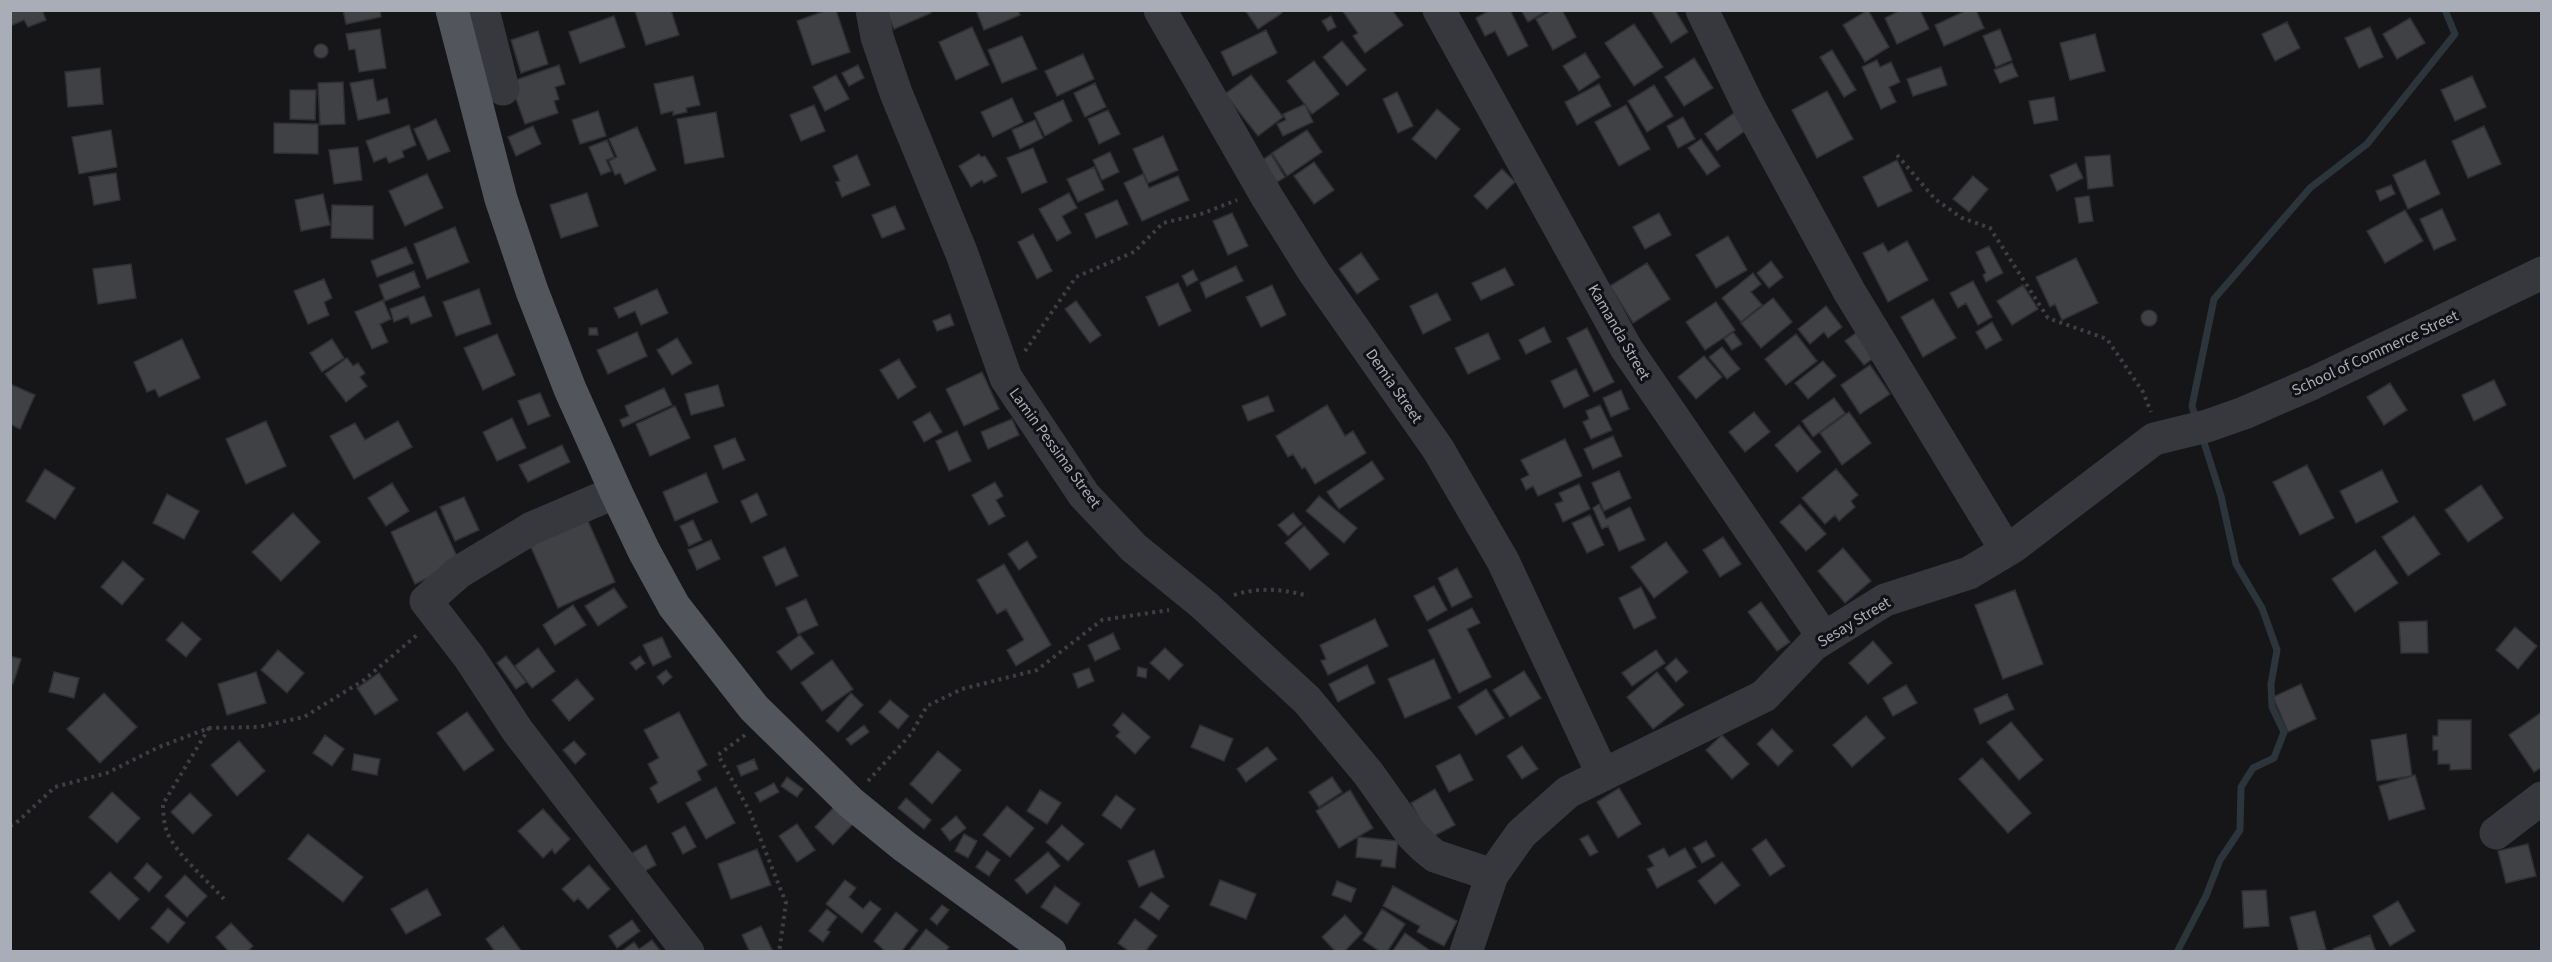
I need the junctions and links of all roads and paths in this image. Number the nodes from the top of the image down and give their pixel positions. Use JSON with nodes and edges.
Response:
{"nodes":[{"id":1,"x":452,"y":10,"type":"edge"},
{"id":2,"x":483,"y":10,"type":"edge"},
{"id":3,"x":872,"y":10,"type":"edge"},
{"id":4,"x":1160,"y":10,"type":"edge"},
{"id":5,"x":1439,"y":10,"type":"edge"},
{"id":6,"x":1702,"y":10,"type":"edge"},
{"id":7,"x":503,"y":89,"type":"dead end"},
{"id":8,"x":1897,"y":155,"type":"dead end"},
{"id":9,"x":1267,"y":197,"type":"junction"},
{"id":10,"x":2541,"y":274,"type":"edge"},
{"id":11,"x":1006,"y":378,"type":"junction"},
{"id":12,"x":2184,"y":432,"type":"junction"},
{"id":13,"x":616,"y":492,"type":"junction"},
{"id":14,"x":2006,"y":550,"type":"junction"},
{"id":15,"x":1308,"y":596,"type":"dead end"},
{"id":16,"x":426,"y":601,"type":"junction"},
{"id":17,"x":1204,"y":605,"type":"junction"},
{"id":18,"x":1824,"y":638,"type":"junction"},
{"id":19,"x":754,"y":708,"type":"junction"},
{"id":20,"x":209,"y":728,"type":"junction"},
{"id":21,"x":1603,"y":775,"type":"junction"},
{"id":22,"x":2541,"y":798,"type":"edge"},
{"id":23,"x":850,"y":802,"type":"junction"},
{"id":24,"x":10,"y":826,"type":"edge"},
{"id":25,"x":2496,"y":833,"type":"dead end"},
{"id":26,"x":1492,"y":875,"type":"junction"},
{"id":27,"x":224,"y":898,"type":"dead end"},
{"id":28,"x":688,"y":951,"type":"edge"},
{"id":29,"x":779,"y":951,"type":"edge"},
{"id":30,"x":1050,"y":951,"type":"edge"},
{"id":31,"x":1466,"y":951,"type":"edge"}],
"edges":[{"from":1,"to":13,"type":"main road"},
{"from":2,"to":7,"type":"street"},
{"from":3,"to":11,"type":"street","name":"Lamin Pessima Street"},
{"from":4,"to":9,"type":"street","name":"Demia Street"},
{"from":5,"to":18,"type":"street","name":"Kamanda Street"},
{"from":6,"to":14,"type":"street"},
{"from":8,"to":12,"type":"path"},
{"from":9,"to":11,"type":"path"},
{"from":9,"to":21,"type":"street","name":"Demia Street"},
{"from":10,"to":12,"type":"street","name":"School of Commerce Street"},
{"from":11,"to":17,"type":"street","name":"Lamin Pessima Street"},
{"from":12,"to":14,"type":"street","name":"Sesay Street"},
{"from":13,"to":16,"type":"street"},
{"from":13,"to":19,"type":"main road"},
{"from":14,"to":18,"type":"street","name":"Sesay Street"},
{"from":15,"to":17,"type":"path"},
{"from":16,"to":20,"type":"path"},
{"from":16,"to":28,"type":"street"},
{"from":17,"to":23,"type":"path"},
{"from":17,"to":26,"type":"street","name":"Lamin Pessima Street"},
{"from":18,"to":21,"type":"street","name":"Sesay Street"},
{"from":19,"to":23,"type":"main road"},
{"from":19,"to":29,"type":"path"},
{"from":20,"to":24,"type":"path"},
{"from":20,"to":27,"type":"path"},
{"from":21,"to":26,"type":"street","name":"Sesay Street"},
{"from":22,"to":25,"type":"street"},
{"from":23,"to":30,"type":"main road"},
{"from":26,"to":31,"type":"street","name":"Sesay Street"}]}
